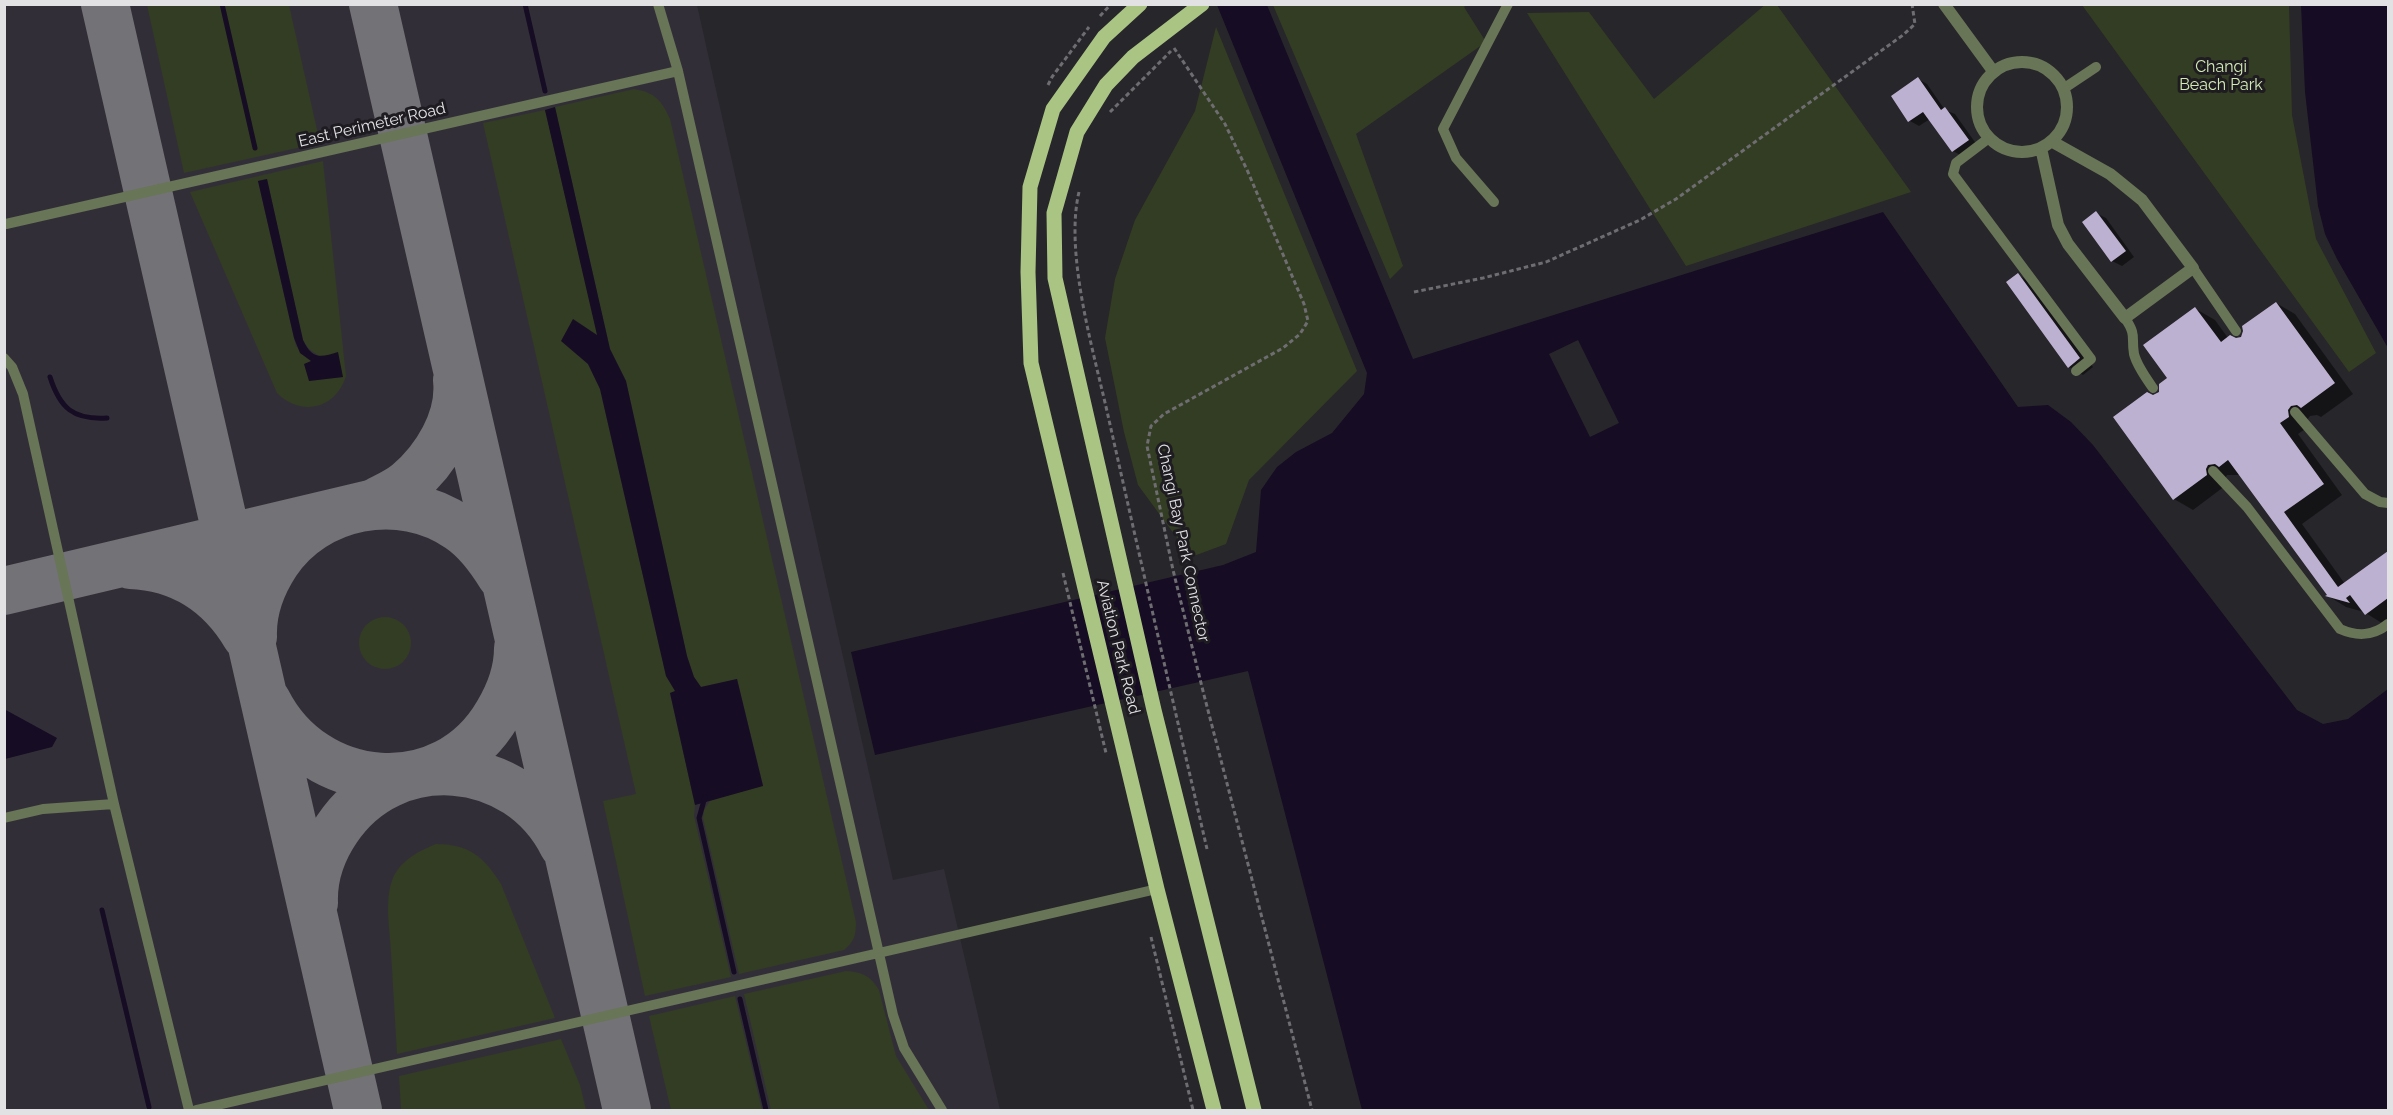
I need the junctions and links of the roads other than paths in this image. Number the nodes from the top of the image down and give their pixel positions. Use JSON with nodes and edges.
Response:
{"nodes":[{"id":1,"x":658,"y":4,"type":"edge"},
{"id":2,"x":1140,"y":4,"type":"edge"},
{"id":3,"x":1508,"y":4,"type":"edge"},
{"id":4,"x":1944,"y":4,"type":"edge"},
{"id":5,"x":1201,"y":5,"type":"edge"},
{"id":6,"x":2096,"y":67,"type":"dead end"},
{"id":7,"x":678,"y":71,"type":"junction"},
{"id":8,"x":1993,"y":71,"type":"junction"},
{"id":9,"x":2064,"y":89,"type":"junction"},
{"id":10,"x":1989,"y":138,"type":"junction"},
{"id":11,"x":2046,"y":145,"type":"junction"},
{"id":12,"x":1494,"y":202,"type":"dead end"},
{"id":13,"x":6,"y":224,"type":"dead end"},
{"id":14,"x":2193,"y":268,"type":"junction"},
{"id":15,"x":2125,"y":318,"type":"junction"},
{"id":16,"x":2236,"y":331,"type":"dead end"},
{"id":17,"x":4,"y":358,"type":"edge"},
{"id":18,"x":2076,"y":371,"type":"dead end"},
{"id":19,"x":2152,"y":388,"type":"dead end"},
{"id":20,"x":2295,"y":412,"type":"dead end"},
{"id":21,"x":2213,"y":471,"type":"dead end"},
{"id":22,"x":2388,"y":503,"type":"edge"},
{"id":23,"x":2388,"y":624,"type":"edge"},
{"id":24,"x":114,"y":804,"type":"junction"},
{"id":25,"x":4,"y":818,"type":"edge"},
{"id":26,"x":1157,"y":889,"type":"junction"},
{"id":27,"x":878,"y":952,"type":"junction"},
{"id":28,"x":189,"y":1110,"type":"edge"},
{"id":29,"x":196,"y":1110,"type":"edge"},
{"id":30,"x":942,"y":1110,"type":"edge"},
{"id":31,"x":1214,"y":1110,"type":"edge"},
{"id":32,"x":1254,"y":1110,"type":"edge"}],
"edges":[{"from":1,"to":7,"type":"lane"},
{"from":2,"to":26,"type":"main road","name":"Aviation Park Road"},
{"from":3,"to":12,"type":"lane"},
{"from":4,"to":8,"type":"street"},
{"from":5,"to":32,"type":"main road","name":"Aviation Park Road"},
{"from":6,"to":9,"type":"lane"},
{"from":7,"to":13,"type":"lane","name":"East Perimeter Road"},
{"from":7,"to":27,"type":"lane"},
{"from":8,"to":9,"type":"street"},
{"from":8,"to":10,"type":"street"},
{"from":9,"to":11,"type":"street"},
{"from":10,"to":11,"type":"street"},
{"from":10,"to":18,"type":"lane"},
{"from":11,"to":14,"type":"street"},
{"from":11,"to":15,"type":"street"},
{"from":14,"to":15,"type":"street"},
{"from":14,"to":16,"type":"lane"},
{"from":15,"to":19,"type":"lane"},
{"from":17,"to":24,"type":"lane"},
{"from":20,"to":22,"type":"lane"},
{"from":21,"to":23,"type":"lane"},
{"from":24,"to":25,"type":"lane"},
{"from":24,"to":28,"type":"lane"},
{"from":26,"to":27,"type":"lane"},
{"from":26,"to":31,"type":"main road","name":"Aviation Park Road"},
{"from":27,"to":29,"type":"lane"},
{"from":27,"to":30,"type":"lane"}]}
